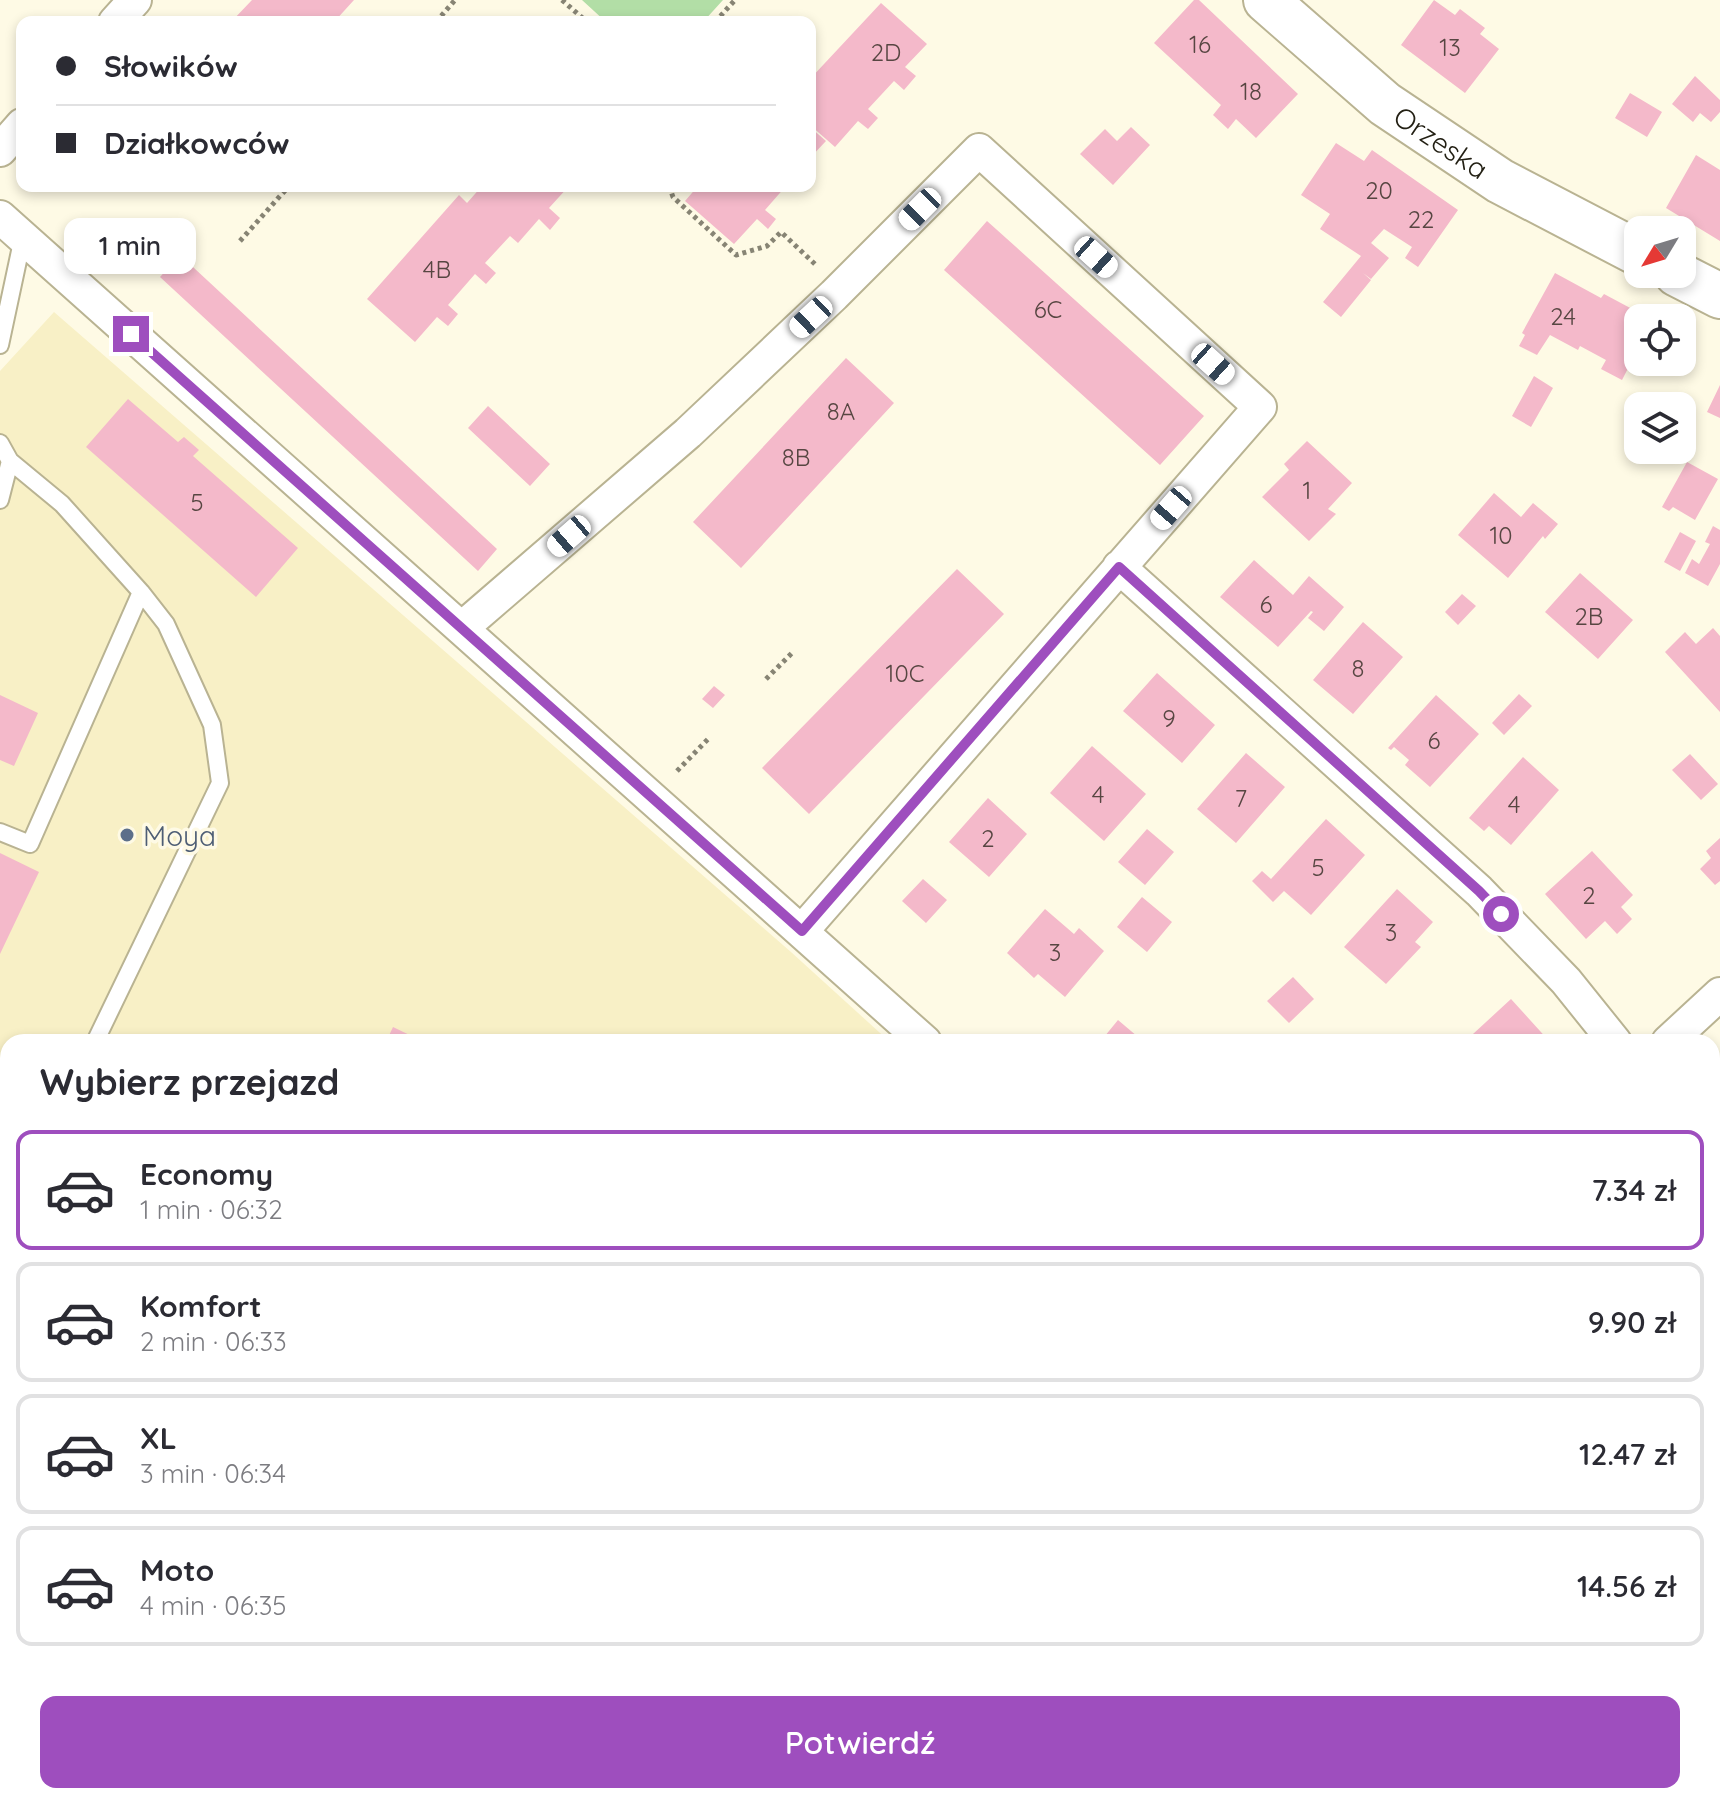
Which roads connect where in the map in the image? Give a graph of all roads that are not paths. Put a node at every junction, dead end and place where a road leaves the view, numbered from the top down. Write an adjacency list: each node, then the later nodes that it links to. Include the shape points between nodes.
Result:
1 (135, 0): 3 (street)
2 (1266, 0): 7 (street, Orzeska, via 1385,104 1500,181)
3 (120, 16)
4 (16, 132): 5 (street)
5 (0, 150)
6 (11, 227): 10 (lane); 16 (street)
7 (1624, 246)
8 (1696, 284): 9 (street)
9 (1720, 296)
10 (0, 345)
11 (0, 443): 12 (lane)
12 (10, 461): 13 (lane); 15 (lane, via 62,504)
13 (0, 500)
14 (1119, 567): 16 (street, via 1260,407 979,150 688,433); 18 (street); 22 (street, via 1479,891 1566,981)
15 (141, 592): 17 (lane, via 30,844); 20 (lane, via 166,624 212,725 220,783)
16 (462, 628): 18 (street)
17 (0, 832)
18 (802, 931): 21 (street)
19 (1720, 994): 23 (street)
20 (99, 1034)
21 (916, 1034)
22 (1609, 1034)
23 (1677, 1034)

